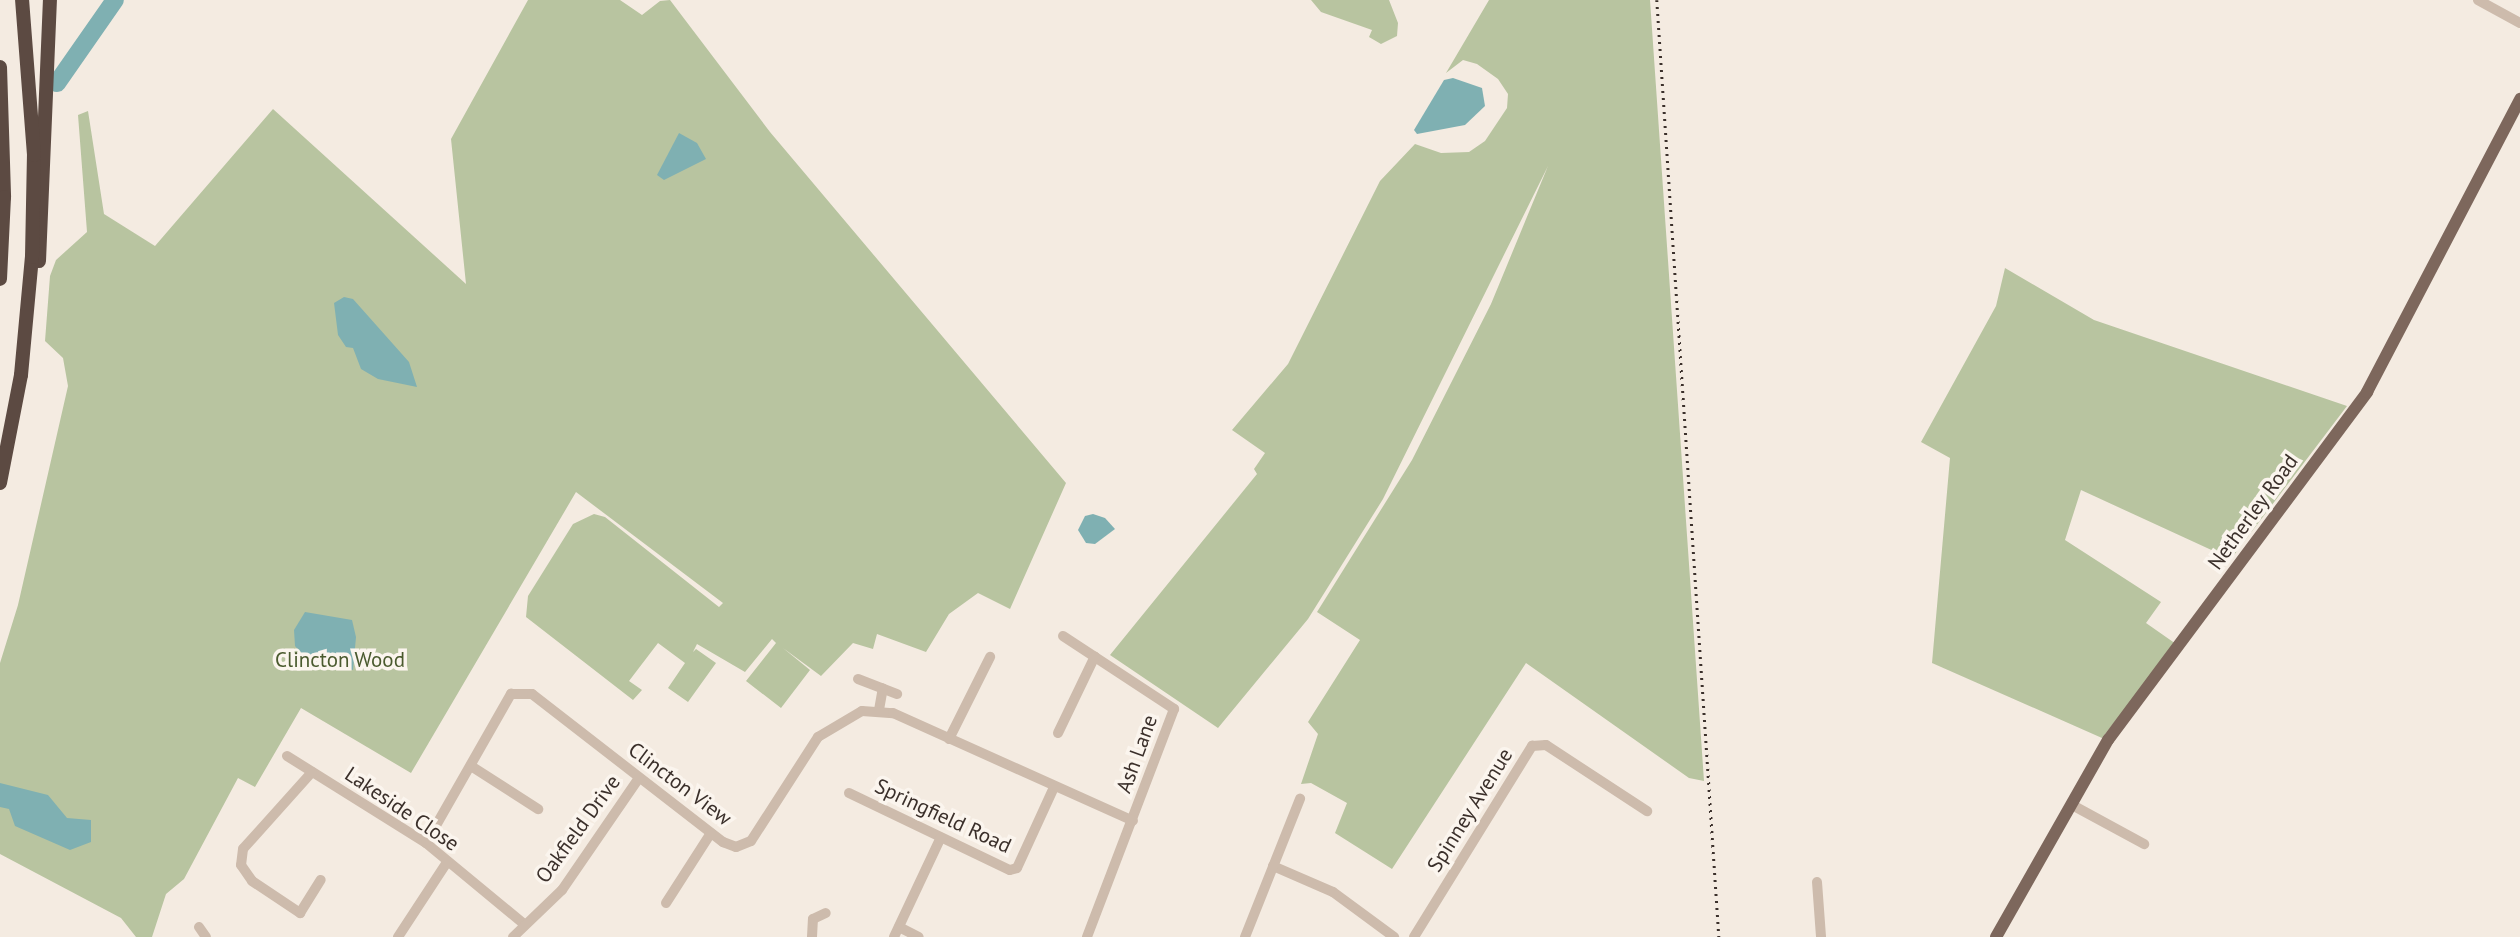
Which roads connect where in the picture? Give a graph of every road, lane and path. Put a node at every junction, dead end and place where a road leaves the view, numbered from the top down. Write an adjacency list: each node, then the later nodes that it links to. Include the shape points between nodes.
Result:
1 (23, 0): 8 (highway, via 34,155)
2 (50, 0): 8 (highway, via 43,242)
3 (2478, 0): 4 (street)
4 (2520, 23)
5 (0, 67): 7 (highway, via 4,197)
6 (2520, 99): 26 (main road, Netherley Road, via 2367,392 2108,740)
7 (0, 279)
8 (27, 328): 9 (highway)
9 (0, 483)
10 (1063, 636): 11 (street, Ash Lane)
11 (1095, 656): 17 (street); 29 (street, Ash Lane, via 1174,709)
12 (990, 657): 18 (street)
13 (858, 679): 14 (street)
14 (883, 688): 15 (street); 16 (street)
15 (897, 694)
16 (879, 710): 18 (street); 30 (street, Clincton View, via 862,711 818,737 751,841 736,847)
17 (1058, 733)
18 (949, 739): 23 (street)
19 (287, 755): 21 (street, Lakeside Close)
20 (471, 766): 22 (street, Clincton View, via 511,694 532,695); 27 (street); 32 (street, Clincton View)
21 (312, 772): 32 (street, Lakeside Close); 36 (street, via 243,849 241,865 252,881 300,913)
22 (639, 778): 30 (street, Clincton View); 40 (street, Oakfield Drive, via 562,890)
23 (1054, 787): 29 (street); 31 (street, Springfield Road, via 1017,868 1010,870)
24 (849, 793): 31 (street, Springfield Road)
25 (1300, 799): 35 (street)
26 (2074, 806): 33 (street); 50 (main road, Netherley Road)
27 (538, 808)
28 (1647, 811): 48 (street, Spinney Avenue, via 1546,745 1532,746)
29 (1133, 821): 45 (street, Ash Lane)
30 (711, 833): 38 (street)
31 (941, 837): 41 (street)
32 (426, 843): 34 (street, Lakeside Close)
33 (2144, 844)
34 (447, 862): 40 (street, Lakeside Close); 42 (street)
35 (1273, 866): 46 (street); 47 (street, via 1334,892)
36 (321, 880)
37 (1817, 882): 49 (street)
38 (666, 903)
39 (826, 914): 43 (street, via 813,919)
40 (520, 932)
41 (896, 932): 44 (street)
42 (398, 937)
43 (812, 937)
44 (919, 937)
45 (1087, 937)
46 (1245, 937)
47 (1394, 937)
48 (1414, 937)
49 (1821, 937)
50 (1996, 937)

